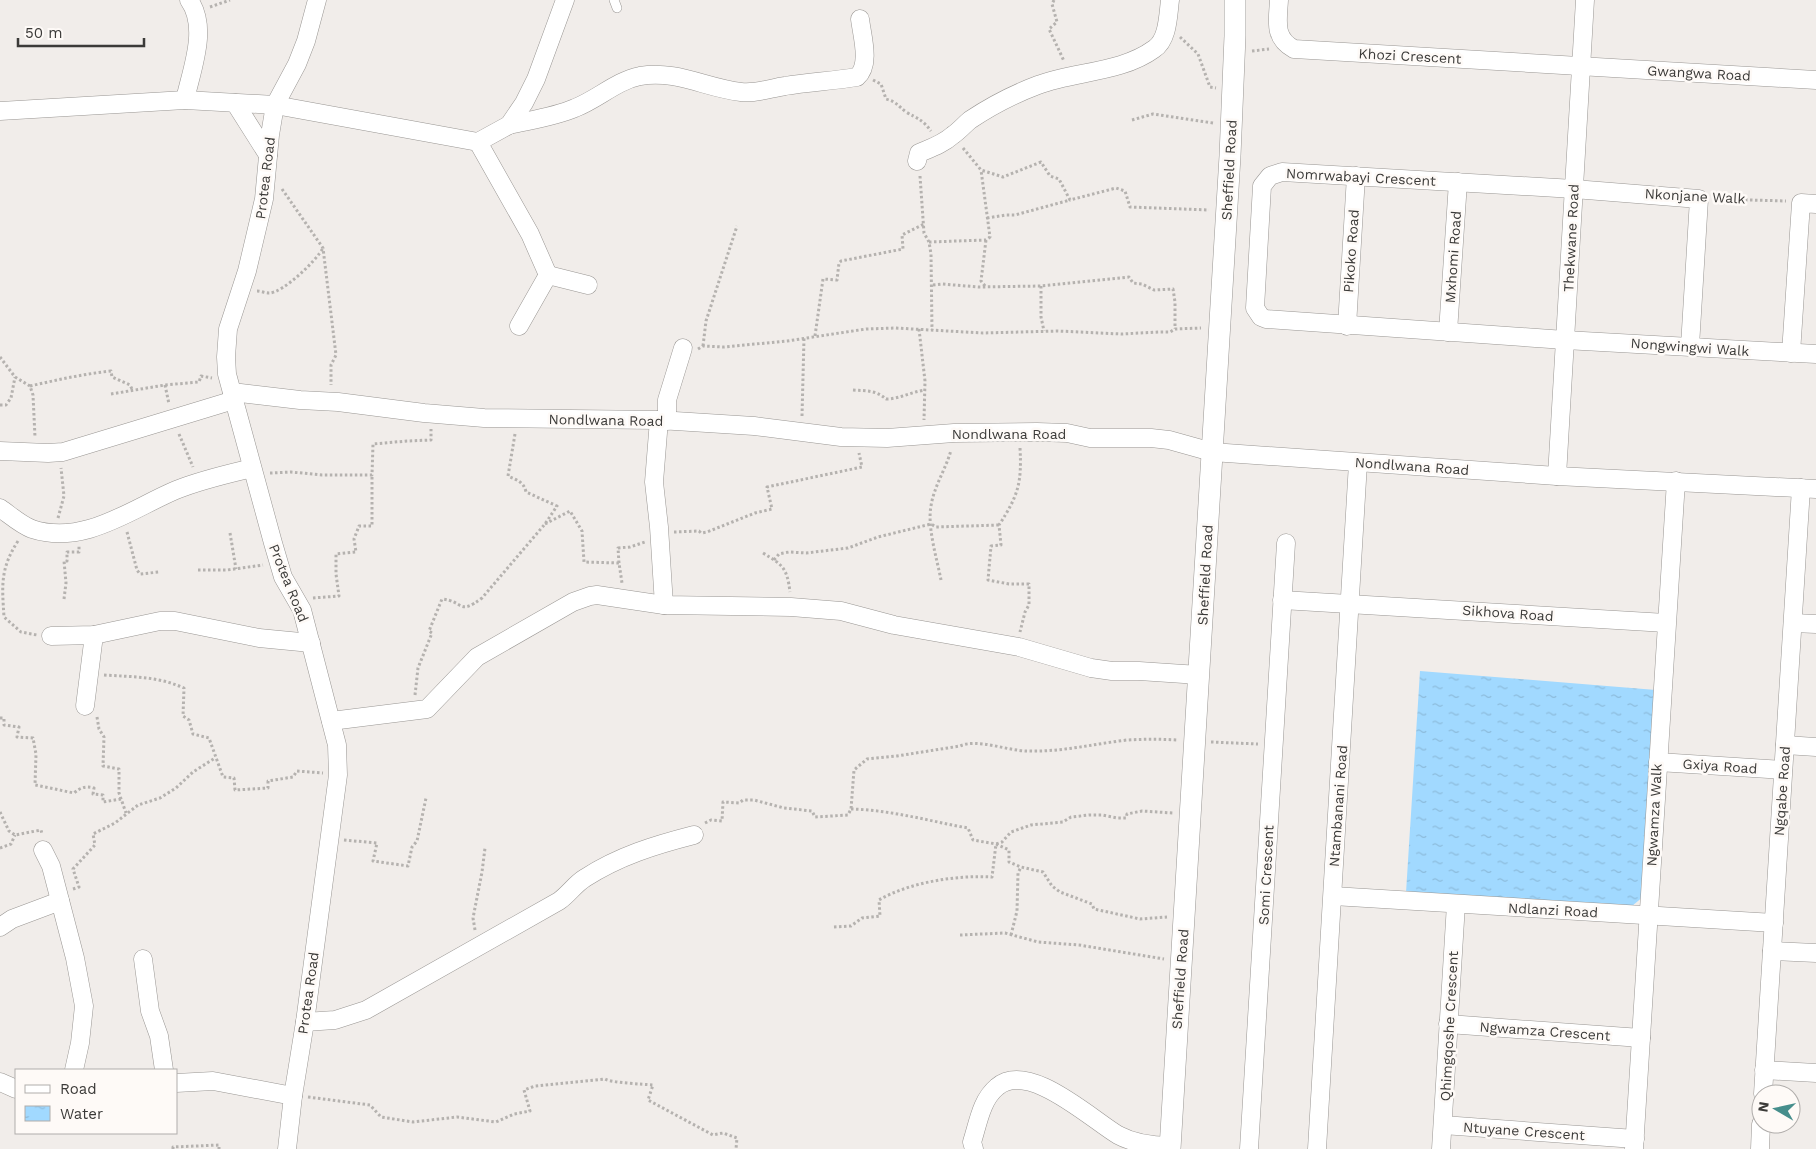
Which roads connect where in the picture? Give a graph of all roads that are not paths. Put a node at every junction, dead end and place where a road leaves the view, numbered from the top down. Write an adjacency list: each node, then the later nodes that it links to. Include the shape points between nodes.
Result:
1 (189, 0): 11 (street, via 198,30)
2 (317, 0): 13 (street, Protea Road, via 297,64)
3 (565, 0): 15 (street, via 536,79)
4 (1170, 0): 18 (street, via 1166,31 1155,49 1135,59 1072,74 1008,98 969,121 947,139 919,153)
5 (1235, 0): 36 (street, Sheffield Road, via 1233,107)
6 (1279, 0): 9 (street, Khozi Crescent, via 1281,40 1294,49)
7 (1585, 0): 9 (street, Thekwane Road)
8 (860, 19): 15 (street, via 864,58 861,74 857,77 748,93 681,76 639,76 575,108)
9 (1581, 66): 10 (street, Gwangwa Road); 21 (street, Thekwane Road)
10 (1816, 80)
11 (184, 100): 12 (street); 14 (street)
12 (235, 103): 13 (street); 17 (street)
13 (275, 105): 16 (street); 17 (street, Protea Road)
14 (0, 111)
15 (509, 125): 16 (street)
16 (478, 142): 23 (street, via 530,234)
17 (268, 154): 33 (street, Protea Road, via 258,229 228,329 226,357)
18 (917, 161)
19 (1356, 176): 20 (street, Nomrwabayi Crescent); 26 (street, Pikoko Road); 26 (street, Nomrwabayi Crescent, via 1282,172 1266,180 1262,186 1257,313 1266,319)
20 (1458, 182): 21 (street, Nomrwabayi Crescent); 27 (street, Mxhomi Road)
21 (1574, 189): 28 (street, Thekwane Road); 29 (street, Nkonjane Walk, via 1699,199)
22 (1809, 204): 31 (street)
23 (548, 275): 24 (street); 25 (street)
24 (588, 285)
25 (519, 326)
26 (1347, 326): 27 (street, Nomrwabayi Crescent)
27 (1448, 332): 28 (street, Nomrwabayi Crescent)
28 (1565, 340): 29 (street, Nongwingwi Walk); 39 (street, Thekwane Road)
29 (1690, 346): 31 (street, Nongwingwi Walk)
30 (683, 348): 34 (street)
31 (1791, 352): 32 (street, Nongwingwi Walk)
32 (1816, 354)
33 (232, 391): 34 (street, Nondlwana Road, via 514,419); 35 (street, via 199,410 99,442 58,452); 38 (street, Protea Road)
34 (663, 420): 36 (street, Nondlwana Road, via 754,426 853,438 1049,432 1111,439 1151,438); 46 (street, via 654,482)
35 (0, 451)
36 (1212, 452): 37 (street, Nondlwana Road); 53 (street, Sheffield Road)
37 (1358, 463): 39 (street, Nondlwana Road); 45 (street, Ntambanani Road)
38 (253, 472): 42 (street, via 193,483 91,529 55,532 31,528); 52 (street, Protea Road, via 283,577 302,610)
39 (1557, 476): 40 (street, Nondlwana Road)
40 (1676, 481): 41 (street, Nondlwana Road); 47 (street, Ngwamza Walk)
41 (1808, 489): 48 (street, Ngqabe Road)
42 (0, 508)
43 (1286, 543): 44 (street, Somi Crescent)
44 (1282, 600): 45 (street); 89 (street, Somi Crescent)
45 (1350, 603): 47 (street, Sikhova Road); 62 (street, Ntambanani Road)
46 (664, 605): 53 (street, via 841,611 894,625 1019,647 1091,668); 55 (street, via 590,596 573,602 477,658 427,709)
47 (1666, 623): 58 (street, Ngwamza Walk)
48 (1793, 623): 49 (street); 56 (street, Ngqabe Road)
49 (1816, 624)
50 (94, 635): 51 (street); 52 (street, via 160,620 259,638); 54 (street)
51 (51, 636)
52 (311, 643): 55 (street, Protea Road)
53 (1199, 675): 86 (street, Sheffield Road, via 1203,741 1182,962)
54 (85, 706)
55 (331, 720): 71 (street, Protea Road, via 337,745 338,775)
56 (1785, 745): 57 (street); 59 (street, Ngqabe Road)
57 (1816, 747)
58 (1658, 762): 59 (street, Gxiya Road); 65 (street, Ngwamza Walk)
59 (1783, 770): 66 (street, Ngqabe Road)
60 (694, 834): 71 (street, via 635,852 609,864 585,878 559,901 366,1010 335,1020)
61 (43, 850): 63 (street)
62 (1333, 896): 64 (street, Ndlanzi Road); 90 (street, Ntambanani Road)
63 (59, 897): 67 (street); 74 (street, via 84,1006)
64 (1456, 904): 65 (street, Ndlanzi Road); 72 (street, Qhimgqoshe Crescent)
65 (1648, 915): 66 (street, Ndlanzi Road); 73 (street, Ngwamza Walk)
66 (1774, 923): 68 (street, Ngqabe Road)
67 (0, 928)
68 (1772, 951): 69 (street); 76 (street, Ngqabe Road)
69 (1816, 953)
70 (144, 959): 75 (street, via 150,1011 159,1036)
71 (305, 1022): 82 (street, Protea Road)
72 (1448, 1024): 73 (street, Ngwamza Crescent); 83 (street, Qhimgqoshe Crescent)
73 (1641, 1038): 85 (street, Ngwamza Walk)
74 (74, 1069)
75 (164, 1069)
76 (1764, 1070): 77 (street); 80 (street, Ngqabe Road)
77 (1816, 1073)
78 (0, 1082): 81 (street)
79 (178, 1083): 82 (street, via 213,1081)
80 (1763, 1084)
81 (15, 1089)
82 (293, 1096): 87 (street, Protea Road)
83 (1443, 1125): 85 (street, Ntuyane Crescent); 91 (street, Qhimgqoshe Crescent)
84 (1761, 1134): 92 (street)
85 (1634, 1144)
86 (1170, 1147): 88 (street, via 1120,1136 1039,1084 1015,1079 997,1086 986,1100 972,1142)
87 (287, 1149)
88 (974, 1149)
89 (1249, 1149)
90 (1317, 1149)
91 (1442, 1149)
92 (1760, 1149)

